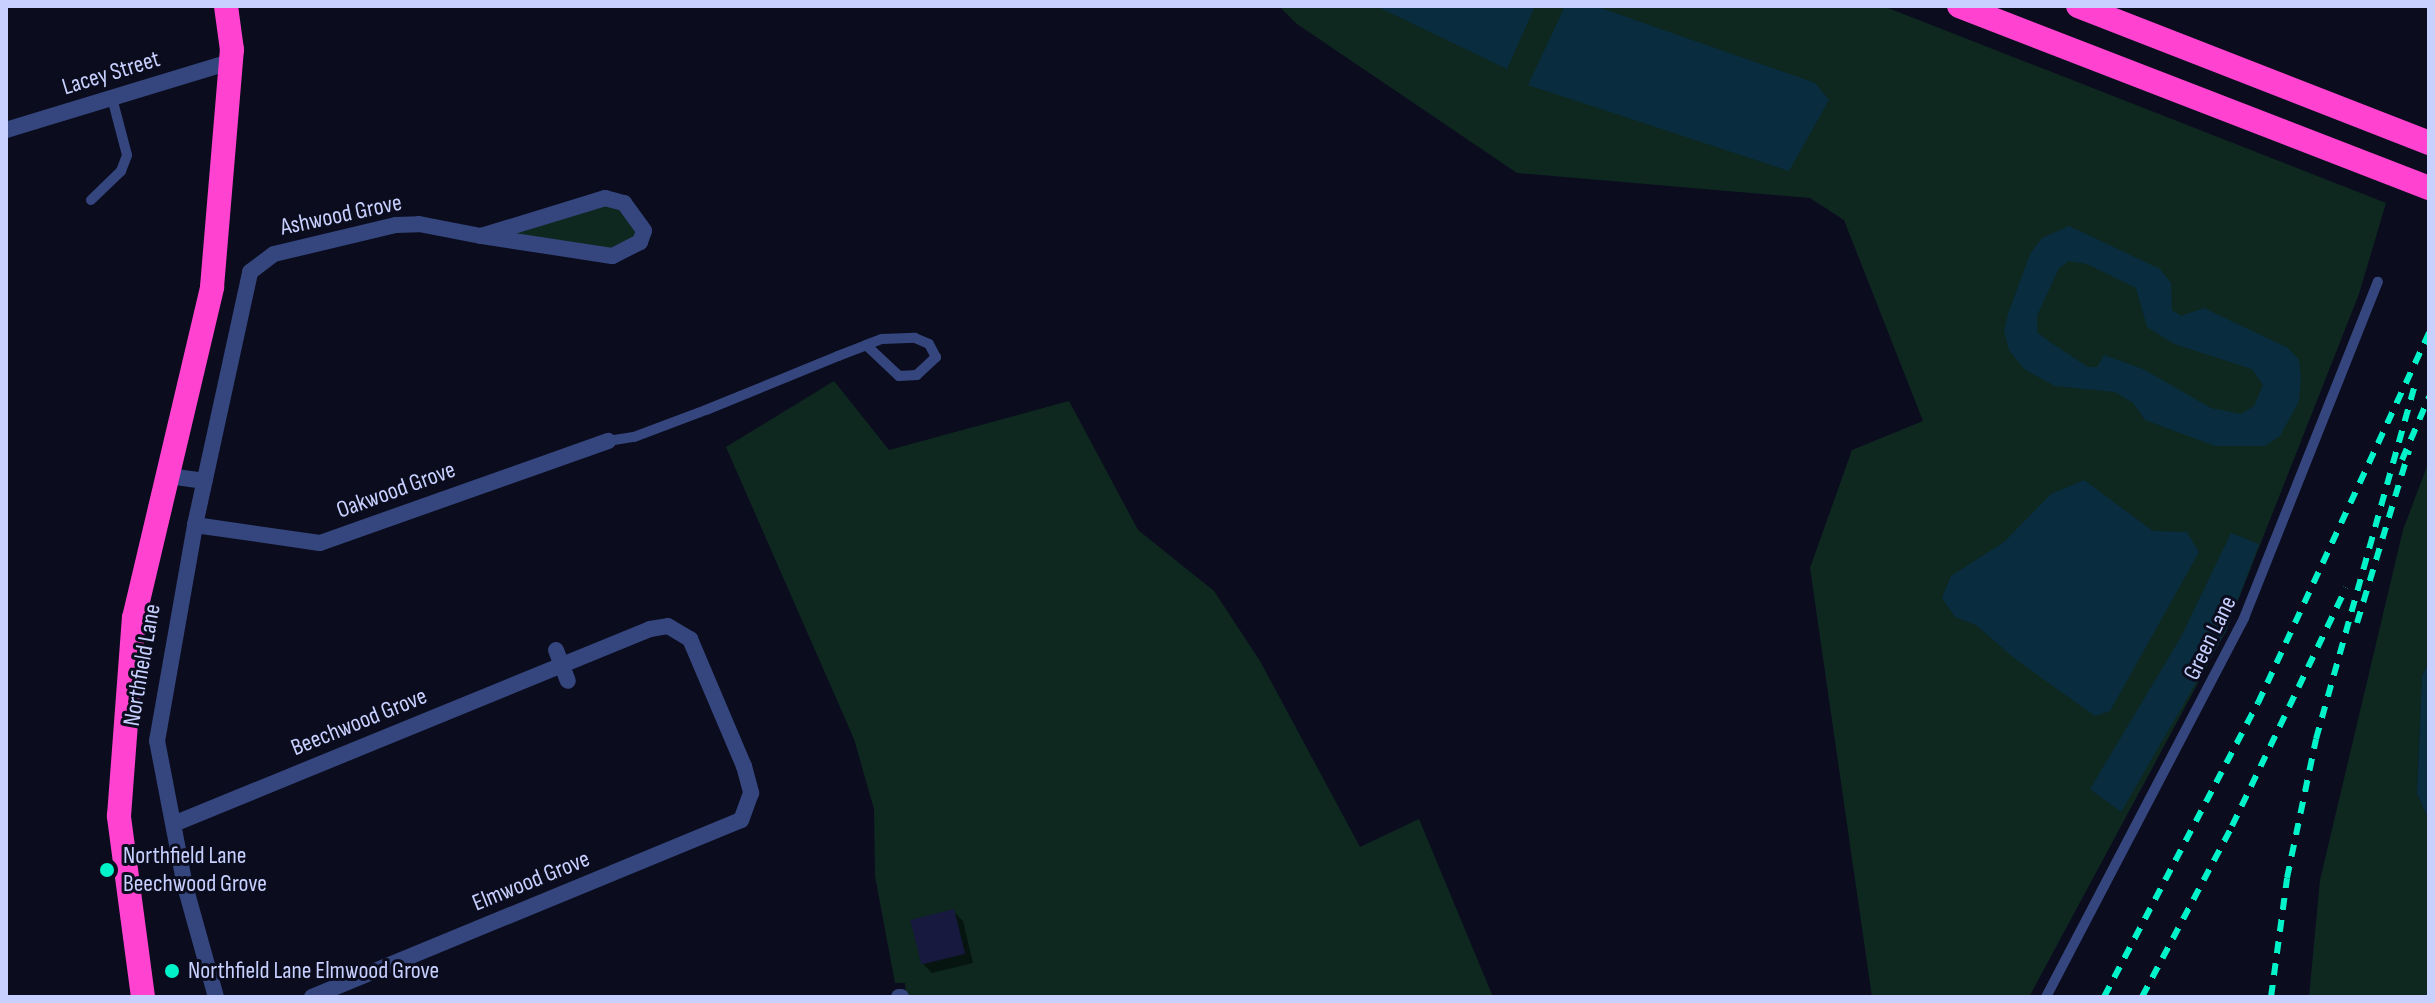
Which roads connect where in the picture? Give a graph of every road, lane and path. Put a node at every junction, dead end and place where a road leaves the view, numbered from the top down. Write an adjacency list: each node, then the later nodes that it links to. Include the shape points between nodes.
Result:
1 (226, 6): 4 (highway, Northfield Lane)
2 (1959, 6): 8 (highway)
3 (2078, 6): 7 (highway)
4 (230, 62): 5 (street, Lacey Street); 15 (highway, Northfield Lane, via 212,287)
5 (112, 98): 6 (street, Lacey Street); 9 (lane, via 127,155 121,171)
6 (6, 130)
7 (2429, 143)
8 (2428, 188)
9 (91, 200)
10 (481, 236): 10 (street, Ashwood Grove, via 605,198 624,203 644,231 640,242 612,256); 11 (street, Ashwood Grove, via 396,225)
11 (260, 260): 16 (street, Northfield Lane, via 245,290)
12 (2378, 282): 23 (lane, Green Lane, via 2244,618)
13 (866, 345): 13 (lane, via 915,338 929,344 936,357 917,375 899,376); 14 (lane, via 634,437)
14 (608, 441): 17 (street, Oakwood Grove, via 320,543)
15 (169, 476): 16 (street); 20 (highway, Northfield Lane, via 134,618 119,816)
16 (205, 481): 17 (street, Northfield Lane)
17 (195, 525): 19 (street, Northfield Lane, via 157,741)
18 (751, 793): 19 (street, Beechwood Grove, via 690,639 668,626); 22 (street, Elmwood Grove, via 741,820)
19 (176, 823): 21 (street, Northfield Lane, via 185,886)
20 (143, 997)
21 (216, 997)
22 (312, 997)
23 (2046, 997)

